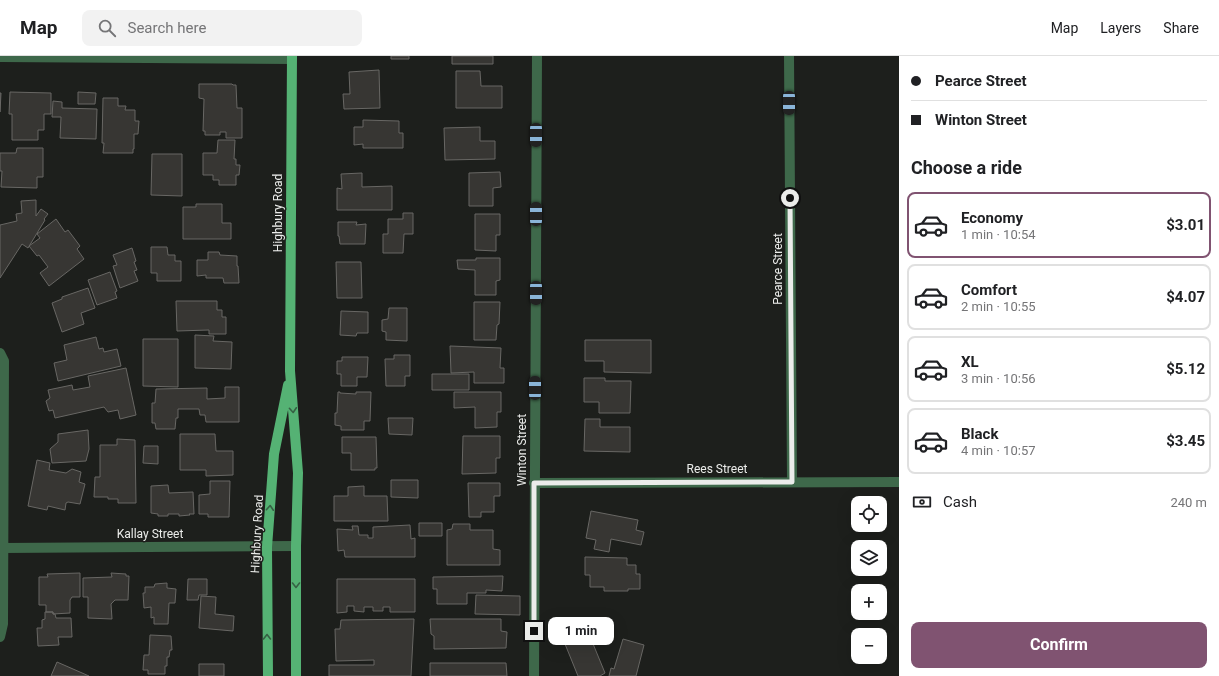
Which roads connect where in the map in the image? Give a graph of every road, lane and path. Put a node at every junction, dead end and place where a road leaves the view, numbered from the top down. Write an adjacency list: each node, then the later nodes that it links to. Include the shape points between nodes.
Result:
1 (537, 56): 9 (street, Winton Street)
2 (789, 56): 7 (street, Pearce Street)
3 (4, 57): 4 (street)
4 (292, 57): 6 (main road, Highbury Road)
5 (0, 353): 12 (street, via 4,361)
6 (290, 371): 10 (main road, Highbury Road, one-way to 10, via 298,473); 11 (main road, Highbury Road, one-way to 6, via 274,454)
7 (792, 482): 8 (street, Rees Street); 9 (street, Rees Street)
8 (899, 482)
9 (534, 483): 16 (street, Winton Street)
10 (296, 546): 11 (street, Kallay Street); 15 (main road, Highbury Road, one-way to 15)
11 (267, 547): 12 (street, Kallay Street); 14 (main road, Highbury Road, one-way to 11)
12 (3, 548): 13 (street, via 3,624)
13 (0, 637)
14 (268, 676)
15 (296, 676)
16 (534, 676)

